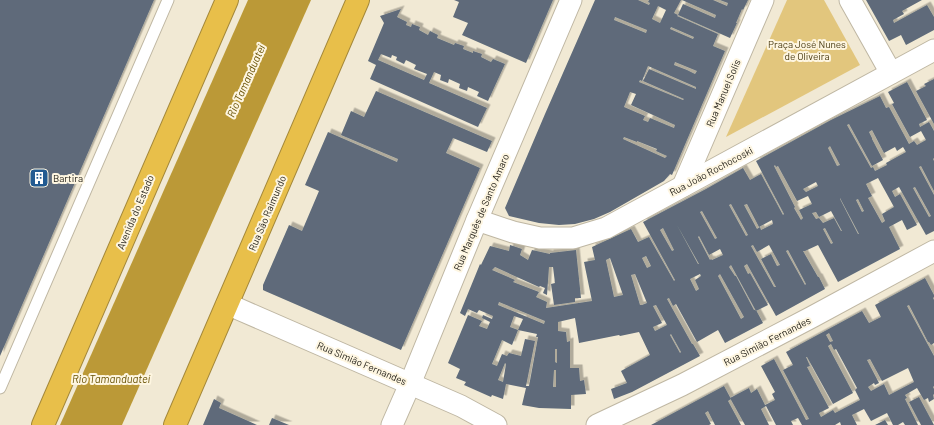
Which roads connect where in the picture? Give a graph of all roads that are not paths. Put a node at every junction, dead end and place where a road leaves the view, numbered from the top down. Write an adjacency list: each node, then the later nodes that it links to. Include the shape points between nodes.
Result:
1 (168, 0): 14 (lane)
2 (227, 0): 15 (highway, Avenida do Estado)
3 (358, 0): 12 (highway, Rua São Raimundo)
4 (571, 0): 10 (street, Rua Marquês de Santo Amaro)
5 (763, 0): 9 (street, Rua Manuel Solis)
6 (850, 0): 8 (street)
7 (934, 50): 8 (street, Rua João Rochocoski)
8 (891, 74): 9 (street, Rua João Rochocoski)
9 (683, 186): 10 (street, Rua João Rochocoski, via 606,228 574,238 540,238)
10 (477, 220): 13 (street, Rua Marquês de Santo Amaro)
11 (934, 251): 19 (street, Rua Simião Fernandes, via 682,385)
12 (227, 304): 13 (street, Rua Simião Fernandes); 16 (highway, Rua São Raimundo)
13 (410, 384): 17 (street, Rua Marquês de Santo Amaro); 18 (street, Rua Simião Fernandes, via 461,406)
14 (0, 388)
15 (43, 425)
16 (175, 425)
17 (392, 425)
18 (496, 425)
19 (597, 425)

